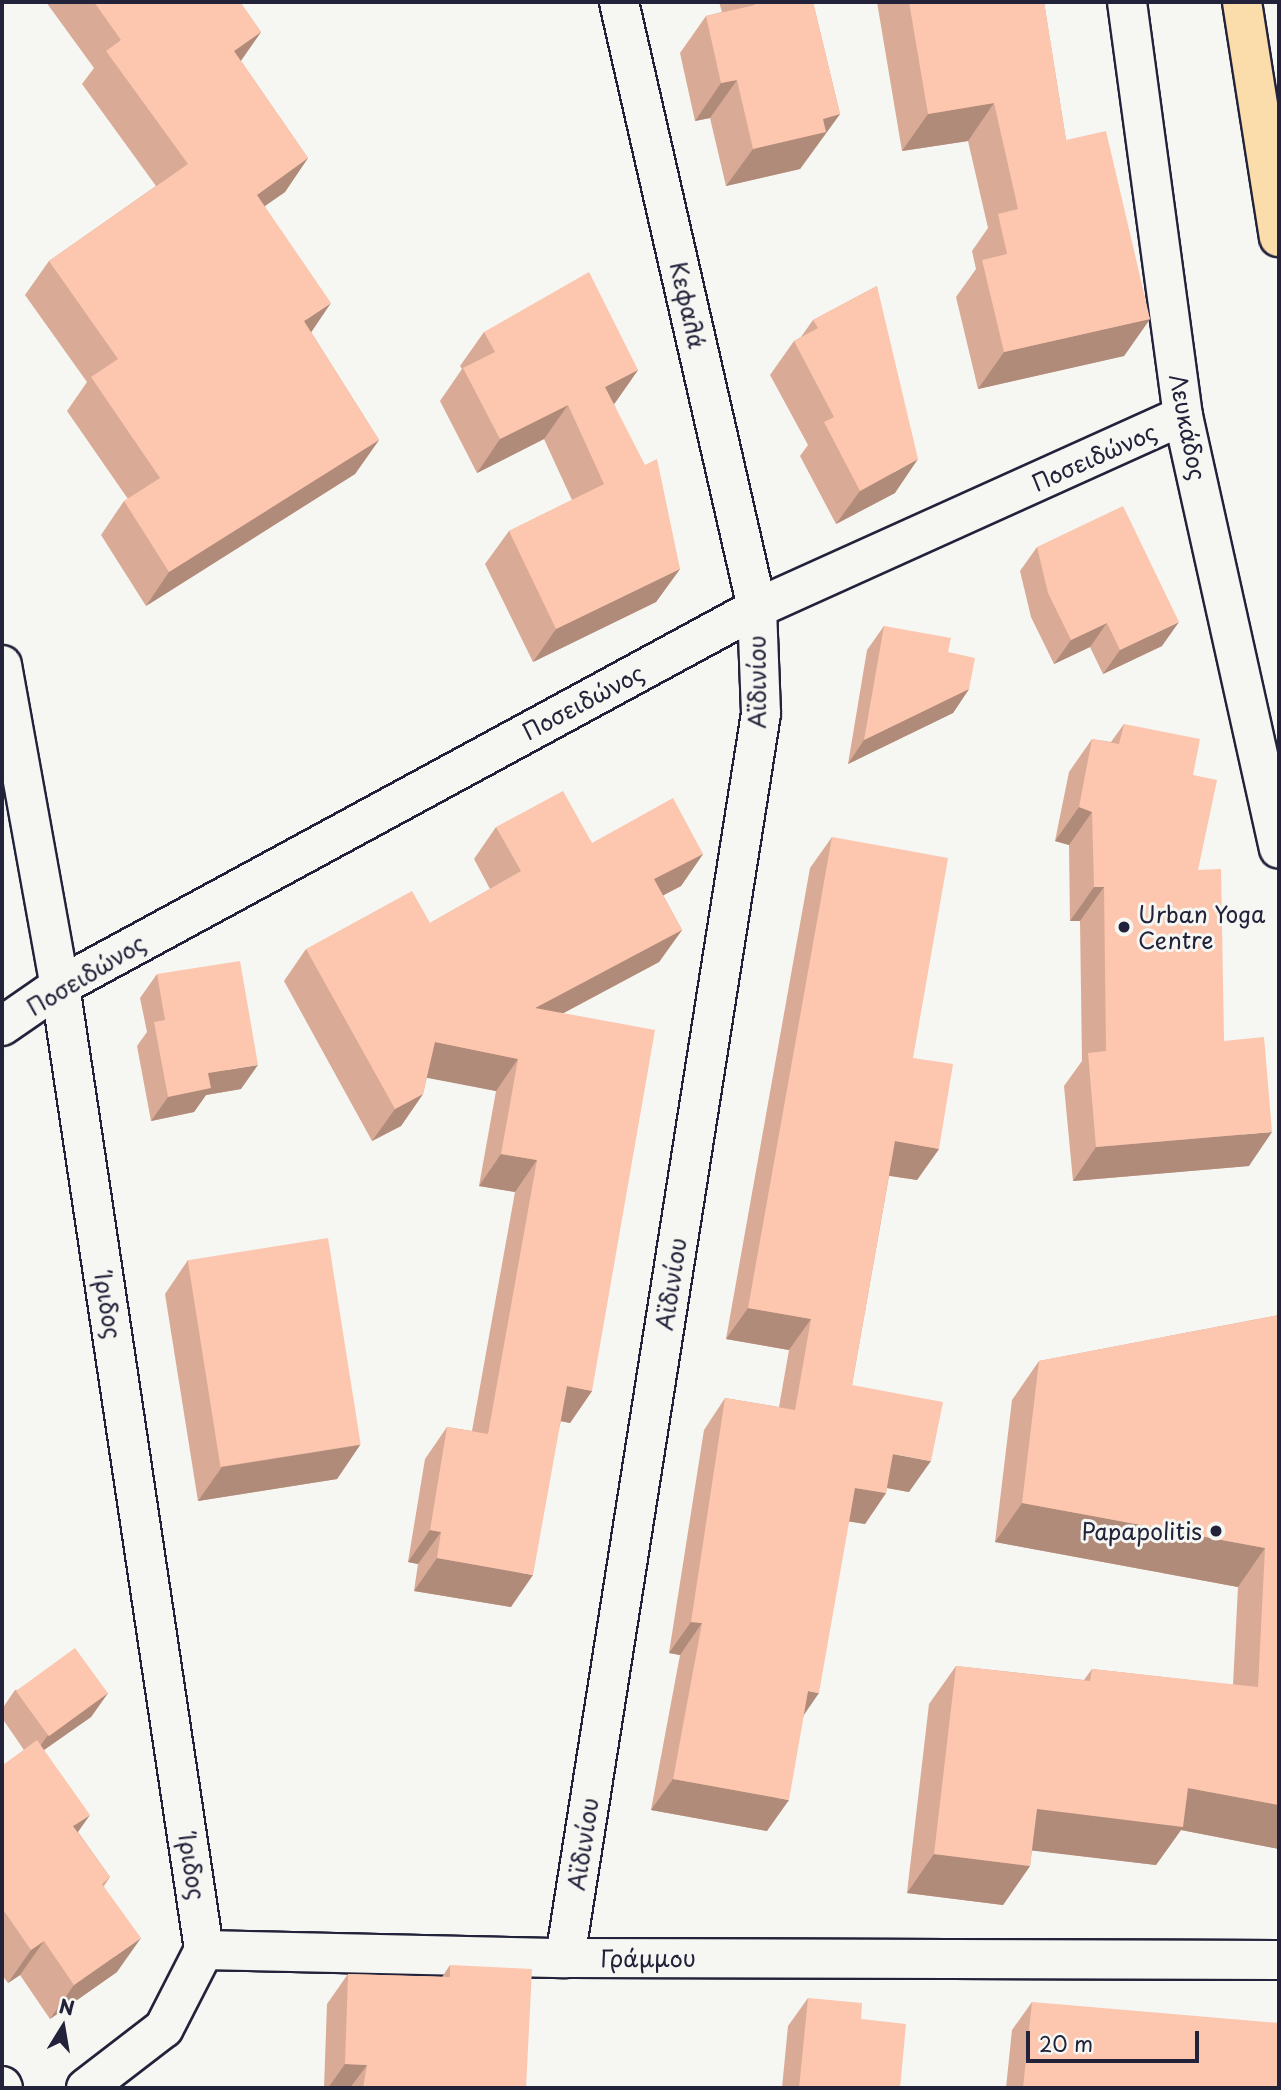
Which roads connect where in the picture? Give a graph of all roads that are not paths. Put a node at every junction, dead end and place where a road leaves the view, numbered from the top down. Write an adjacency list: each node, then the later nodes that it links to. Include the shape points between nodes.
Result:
1 (619, 2): 6 (street, Κεφαλά)
2 (1126, 2): 5 (street, Λευκάδος)
3 (1242, 2): 4 (main road)
4 (1279, 237)
5 (1184, 416): 6 (street, Ποσειδώνος); 8 (street, Λευκάδος)
6 (757, 608): 9 (street, Ποσειδώνος); 12 (street, Αϊδινίου, via 761,713)
7 (2, 665): 9 (street, Ίριδος)
8 (1278, 831)
9 (60, 986): 10 (street, Ποσειδώνος); 11 (street, Ίριδος)
10 (2, 1026)
11 (204, 1950): 12 (street, Γράμμου); 14 (street, via 164,2028)
12 (565, 1958): 13 (street, Γράμμου)
13 (1279, 1960)
14 (86, 2088)

